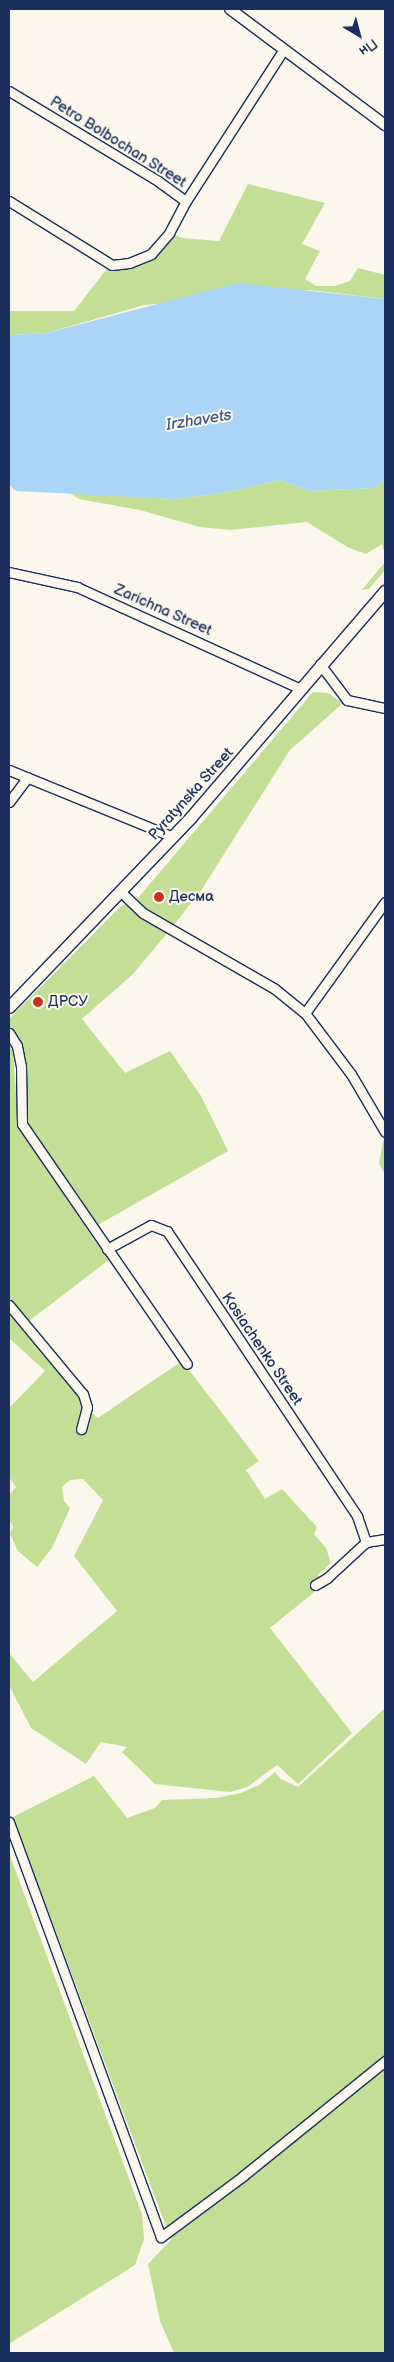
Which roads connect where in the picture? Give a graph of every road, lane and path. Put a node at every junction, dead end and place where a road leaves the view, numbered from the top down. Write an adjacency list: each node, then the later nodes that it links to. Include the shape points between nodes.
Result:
1 (230, 9): 2 (street)
2 (284, 49): 4 (street); 6 (street, Petro Bolbochan Street)
3 (9, 91): 6 (street, Petro Bolbochan Street)
4 (385, 125)
5 (9, 201): 6 (street, via 112,265 129,264 151,254 169,233)
6 (186, 201)
7 (9, 572): 10 (street, Zarichna Street, via 77,587)
8 (385, 591): 9 (main road, Pyratynska Street)
9 (320, 664): 10 (main road, Pyratynska Street); 11 (street, via 347,700)
10 (301, 689): 15 (main road, Pyratynska Street)
11 (385, 708)
12 (9, 770): 13 (street)
13 (28, 777): 14 (street); 15 (street)
14 (9, 802)
15 (173, 837): 16 (main road, Pyratynska Street)
16 (121, 892): 18 (main road, Pyratynska Street); 19 (street, via 143,913 275,989)
17 (385, 902): 19 (street)
18 (9, 1007)
19 (305, 1013): 21 (street, via 351,1074)
20 (9, 1033): 22 (street, via 18,1046 21,1066 22,1124)
21 (385, 1132)
22 (108, 1249): 24 (street); 27 (street, Kosiachenko Street, via 151,1226 168,1231 357,1516)
23 (9, 1305): 25 (street, via 83,1394 87,1407)
24 (187, 1364)
25 (81, 1428)
26 (385, 1539): 27 (street)
27 (366, 1542): 28 (street)
28 (316, 1585)
29 (9, 1822): 30 (street, via 161,2237 243,2176)
30 (385, 2060)

